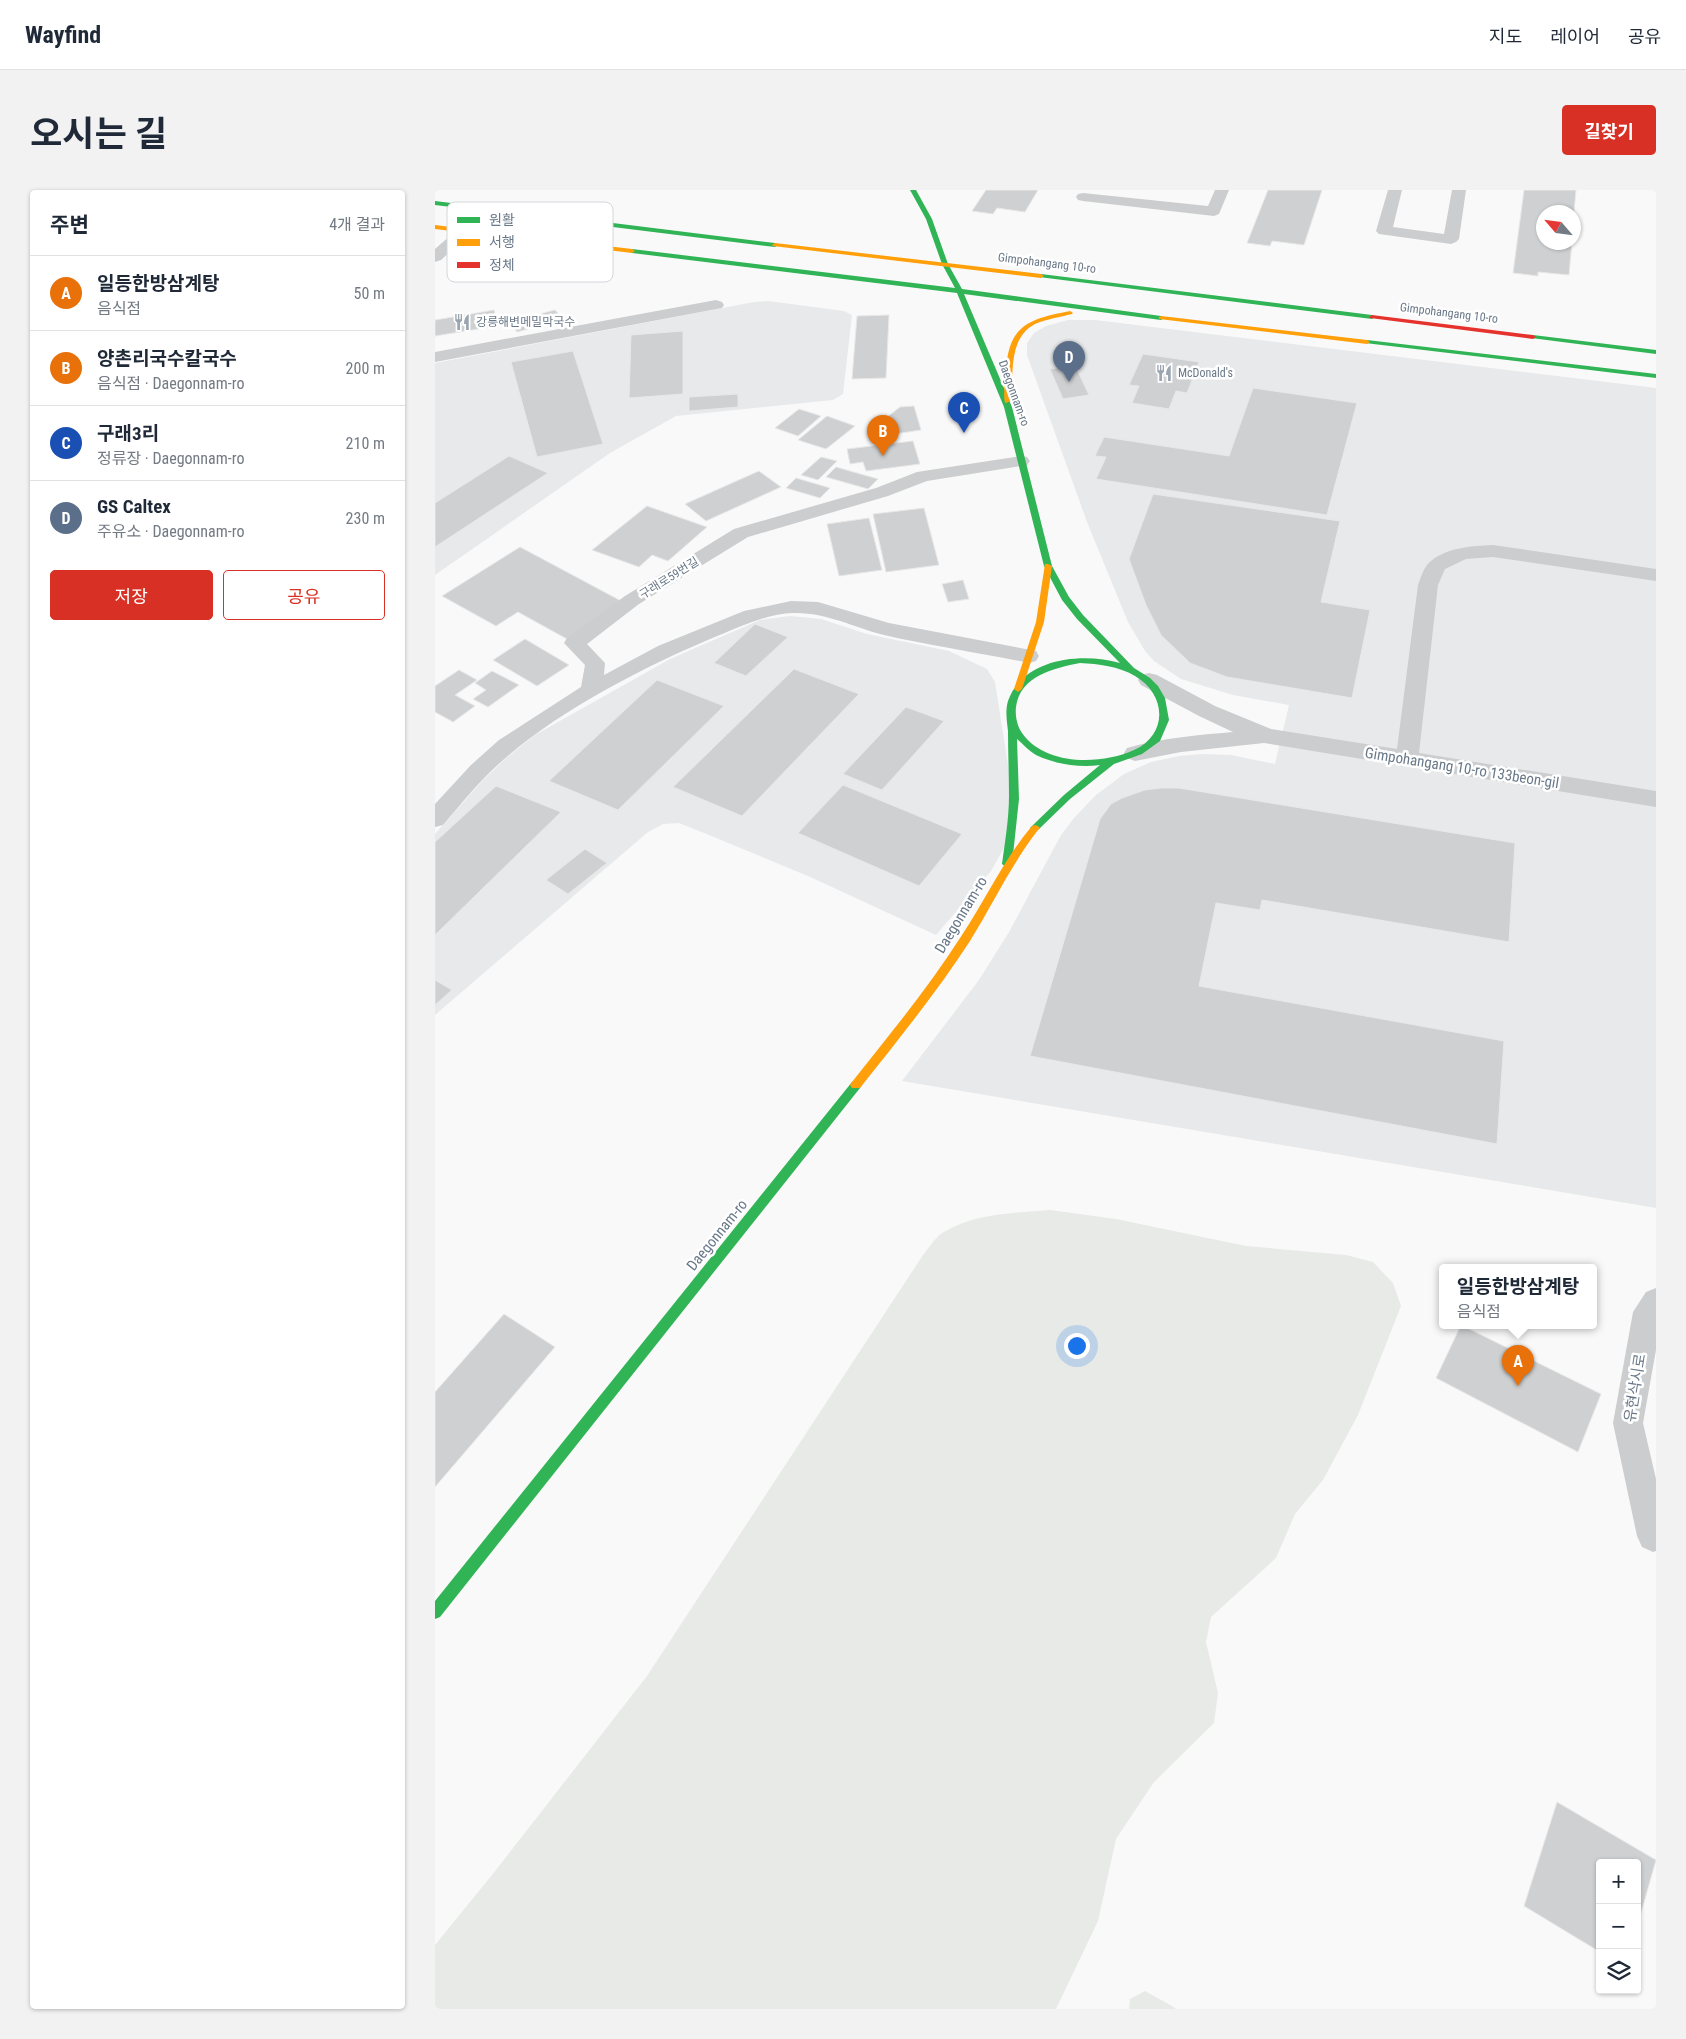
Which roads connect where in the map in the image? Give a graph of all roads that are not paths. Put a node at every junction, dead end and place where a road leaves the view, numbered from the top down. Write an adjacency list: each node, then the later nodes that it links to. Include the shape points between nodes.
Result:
1 (913, 190): 11 (street, Daegonnam-ro, via 929,219)
2 (1222, 190): 6 (street, via 1214,211)
3 (1395, 190): 4 (street, via 1384,231 1451,239)
4 (1459, 190)
5 (1083, 197): 6 (street)
6 (1151, 197)
7 (613, 225): 11 (street, Gimpohangang 10-ro)
8 (447, 246): 10 (street)
9 (613, 249): 12 (street)
10 (435, 257)
11 (945, 264): 12 (street, Daegonnam-ro); 15 (street, Gimpohangang 10-ro)
12 (960, 291): 14 (street); 18 (street, Daegonnam-ro)
13 (716, 305): 16 (street)
14 (1093, 310): 17 (street); 18 (street, via 1033,320 1019,333 1011,346)
15 (1656, 352)
16 (435, 357)
17 (1656, 376)
18 (1008, 407): 19 (street, Daegonnam-ro)
19 (1021, 461): 20 (street, Daegonnam-ro); 26 (lane, 구래로59번길, via 923,476 882,492 741,533 632,600 574,643 595,663)
20 (1048, 566): 22 (street, via 1044,605); 23 (street, via 1065,598 1080,617)
21 (1656, 575): 30 (street, via 1493,551 1461,554 1438,565 1429,585)
22 (1029, 656): 25 (street); 26 (lane, via 886,629 818,608 791,607 751,615 665,651)
23 (1130, 668): 24 (street); 25 (street, via 1105,661 1079,660 1054,664 1033,674)
24 (1149, 680): 28 (street, via 1210,714); 29 (street, via 1162,696 1166,714 1161,732 1147,747)
25 (1018, 689): 27 (street, via 1010,706)
26 (591, 690): 33 (lane, via 523,733 497,754 474,774)
27 (1011, 722): 31 (street, via 1019,737 1034,750 1054,759 1077,764); 34 (street, via 1014,799)
28 (1268, 736): 29 (street, via 1181,744); 30 (street, Gimpohangang 10-ro 133beon-gil)
29 (1135, 753): 31 (street)
30 (1407, 760): 32 (street, Gimpohangang 10-ro 133beon-gil)
31 (1110, 762): 34 (street, via 1057,806)
32 (1656, 798)
33 (435, 819)
34 (1007, 865): 37 (street, Daegonnam-ro, via 984,911 952,961)
35 (1656, 1302): 36 (lane, 유현삭시로, via 1648,1312 1628,1423)
36 (1653, 1536)
37 (435, 1612)

